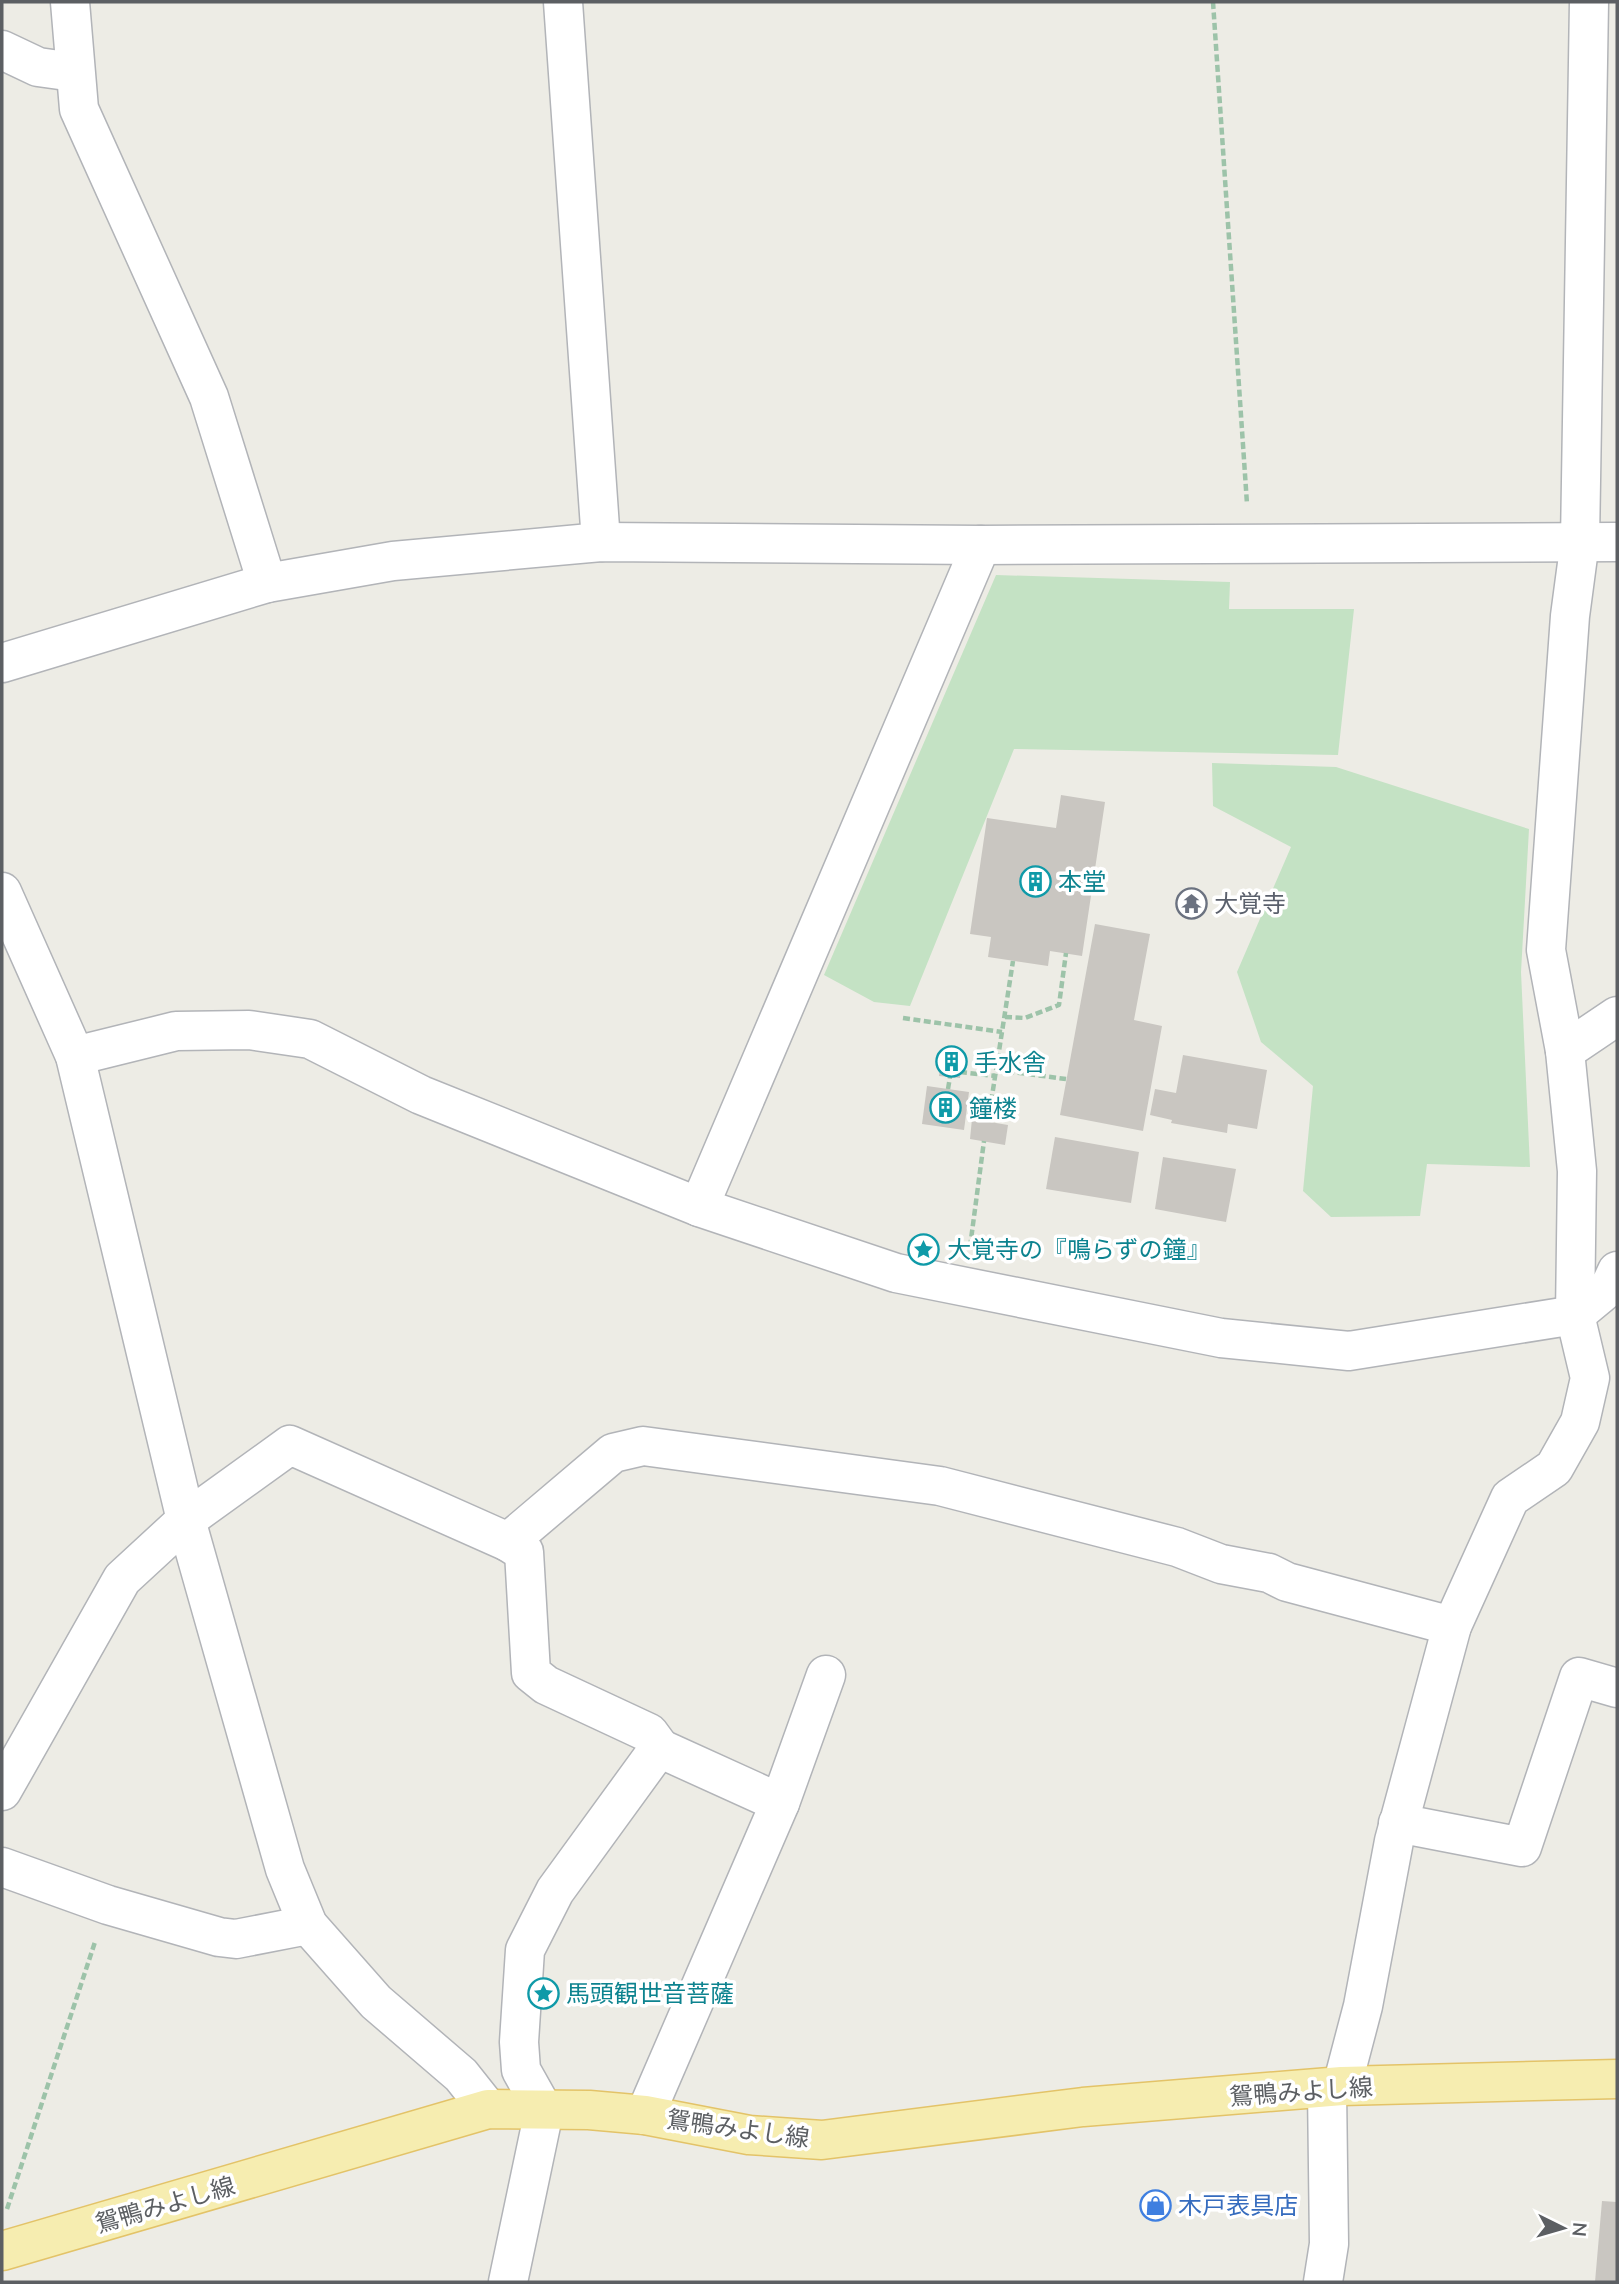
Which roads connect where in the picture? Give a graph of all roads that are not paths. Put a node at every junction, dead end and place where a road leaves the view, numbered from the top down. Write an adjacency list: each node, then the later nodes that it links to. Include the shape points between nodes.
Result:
1 (70, 2): 5 (street)
2 (563, 2): 6 (street)
3 (1589, 2): 7 (street)
4 (2, 50): 5 (street, via 38,68)
5 (74, 72): 9 (street, via 79,109 209,397)
6 (601, 542): 8 (street); 9 (street, via 393,561)
7 (1599, 542): 8 (street); 13 (street, via 1570,616 1546,950)
8 (981, 545): 15 (street)
9 (267, 583): 10 (street)
10 (2, 663)
11 (2, 892): 14 (street)
12 (1617, 1016): 13 (street)
13 (1566, 1051): 17 (street, via 1577,1171)
14 (75, 1056): 15 (street, via 176,1031 249,1030 310,1040 421,1095); 18 (street)
15 (699, 1207): 17 (street, via 896,1273 1221,1338 1349,1351)
16 (1617, 1271): 17 (street, via 1610,1286)
17 (1575, 1315): 20 (street, via 1590,1378 1580,1422 1554,1468 1510,1499)
18 (186, 1520): 19 (street, via 290,1445); 24 (street, via 122,1579); 28 (street, via 269,1821)
19 (508, 1542): 20 (street, via 613,1453 643,1446 940,1486 1177,1547 1221,1564 1269,1573 1287,1582); 23 (street, via 524,1552 531,1673 546,1685 649,1733)
20 (1452, 1626): 26 (street)
21 (826, 1675): 25 (street)
22 (1617, 1688): 26 (street, via 1579,1677 1522,1847)
23 (660, 1748): 25 (street); 32 (street, via 555,1891 525,1950 521,2070)
24 (2, 1791)
25 (780, 1803): 33 (street)
26 (1398, 1823): 30 (street, via 1363,2007)
27 (2, 1867): 28 (street, via 108,1905 219,1937 236,1939)
28 (308, 1924): 31 (street, via 376,2002 461,2075)
29 (1617, 2079): 30 (main road, 鴛鴨みよし線)
30 (1335, 2088): 33 (main road, 鴛鴨みよし線, via 1083,2107 822,2140 749,2135); 36 (street)
31 (488, 2109): 32 (main road, 鴛鴨みよし線); 34 (main road, 鴛鴨みよし線)
32 (544, 2111): 33 (main road, 鴛鴨みよし線); 35 (street)
33 (645, 2115)
34 (10, 2249)
35 (508, 2282)
36 (1323, 2282)

